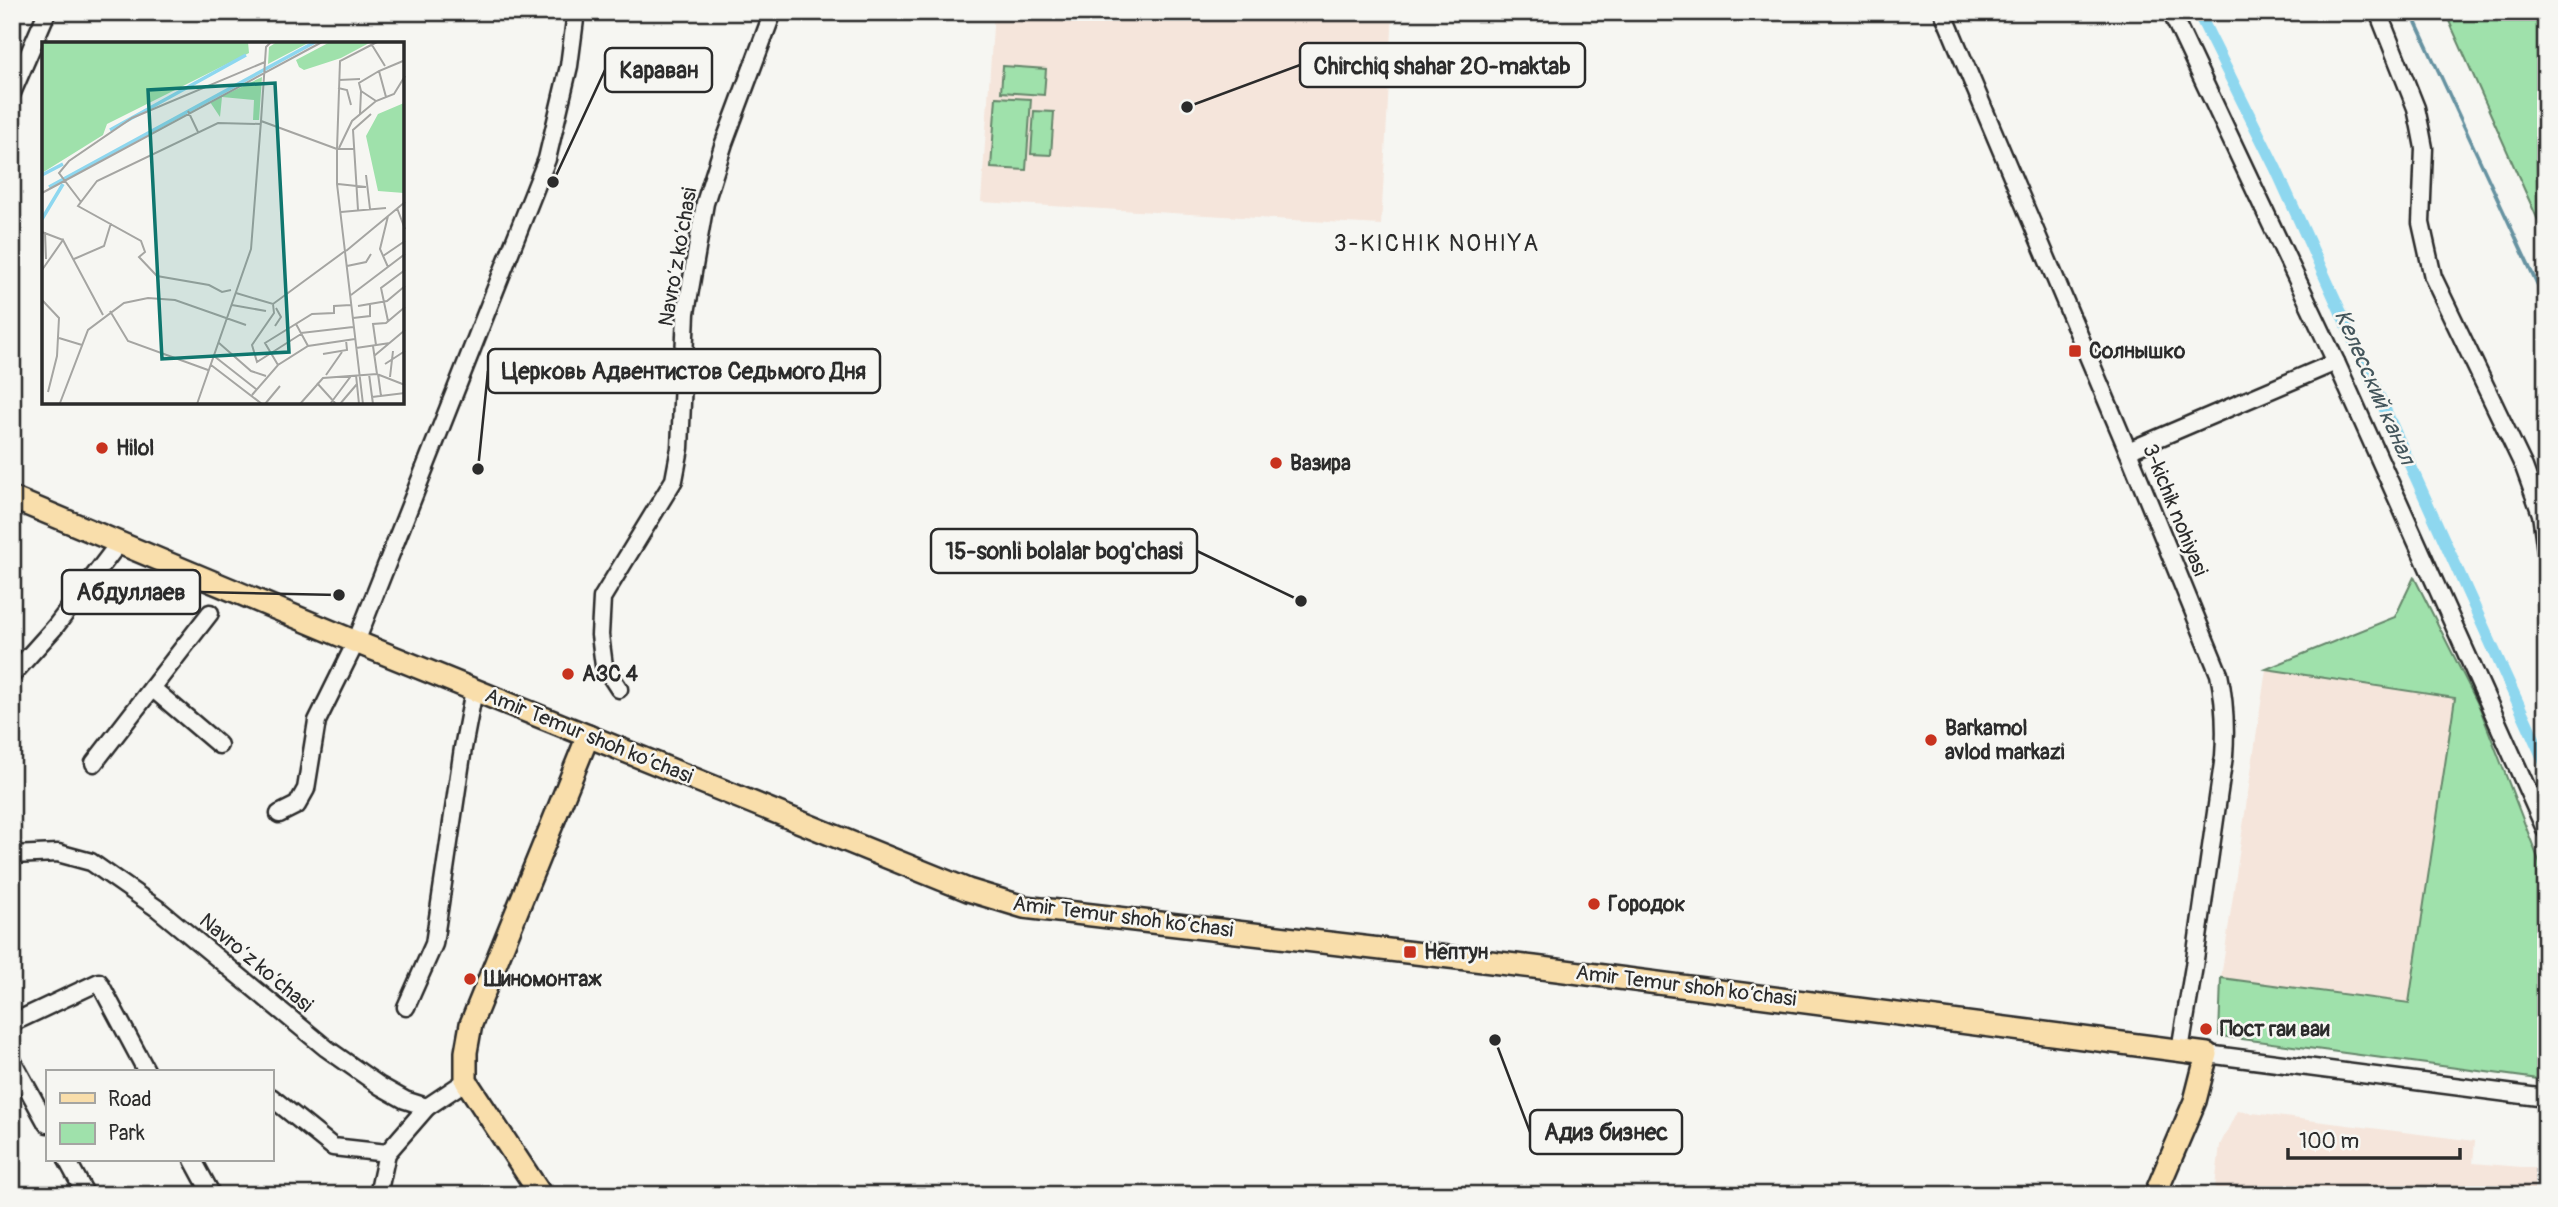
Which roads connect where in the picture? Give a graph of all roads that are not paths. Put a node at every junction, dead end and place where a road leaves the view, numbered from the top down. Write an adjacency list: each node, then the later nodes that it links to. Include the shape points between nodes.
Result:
1 (47, 12): 7 (street)
2 (576, 12): 14 (street, via 569,66 547,159)
3 (773, 12): 17 (street, Navro‘z ko‘chasi, via 705,203 686,313 680,448 674,480 602,598 604,666)
4 (1943, 12): 9 (street, 3-kichik nohiyasi)
5 (2171, 12): 8 (street)
6 (2378, 12): 12 (street, via 2416,108 2424,148 2421,223 2434,277 2524,467 2542,514)
7 (12, 93)
8 (2336, 362): 9 (street); 23 (street)
9 (2128, 451): 27 (street, 3-kichik nohiyasi, via 2214,662 2224,699 2224,756)
10 (12, 498): 11 (main road, Amir Temur shoh ko‘chasi)
11 (119, 543): 14 (main road, Amir Temur shoh ko‘chasi); 15 (street)
12 (2546, 551)
13 (210, 613): 16 (street)
14 (356, 642): 18 (main road, Amir Temur shoh ko‘chasi); 22 (street, via 317,721 306,789 297,805)
15 (12, 675)
16 (152, 688): 20 (street); 21 (street)
17 (620, 689)
18 (474, 690): 19 (main road, Amir Temur shoh ko‘chasi); 25 (street, via 434,944)
19 (587, 736): 27 (main road, Amir Temur shoh ko‘chasi, via 968,890 1024,907); 31 (main road, via 471,1024)
20 (219, 745)
21 (93, 763)
22 (279, 814)
23 (2546, 831)
24 (12, 855): 34 (street, Navro‘z ko‘chasi, via 58,853 91,862 158,909 326,1048 380,1086)
25 (406, 1007)
26 (12, 1023): 30 (street, via 100,982)
27 (2180, 1050): 28 (main road, Amir Temur shoh ko‘chasi)
28 (2207, 1054): 32 (street); 43 (main road, via 2195,1101)
29 (12, 1060): 35 (street)
30 (146, 1070)
31 (466, 1081): 34 (street); 42 (main road)
32 (2546, 1098)
33 (273, 1099): 36 (street, via 333,1147)
34 (427, 1107): 36 (street)
35 (46, 1122)
36 (387, 1153): 41 (street)
37 (68, 1162): 39 (street)
38 (194, 1162): 40 (street)
39 (86, 1195)
40 (212, 1195)
41 (378, 1195)
42 (541, 1195)
43 (2155, 1195)

